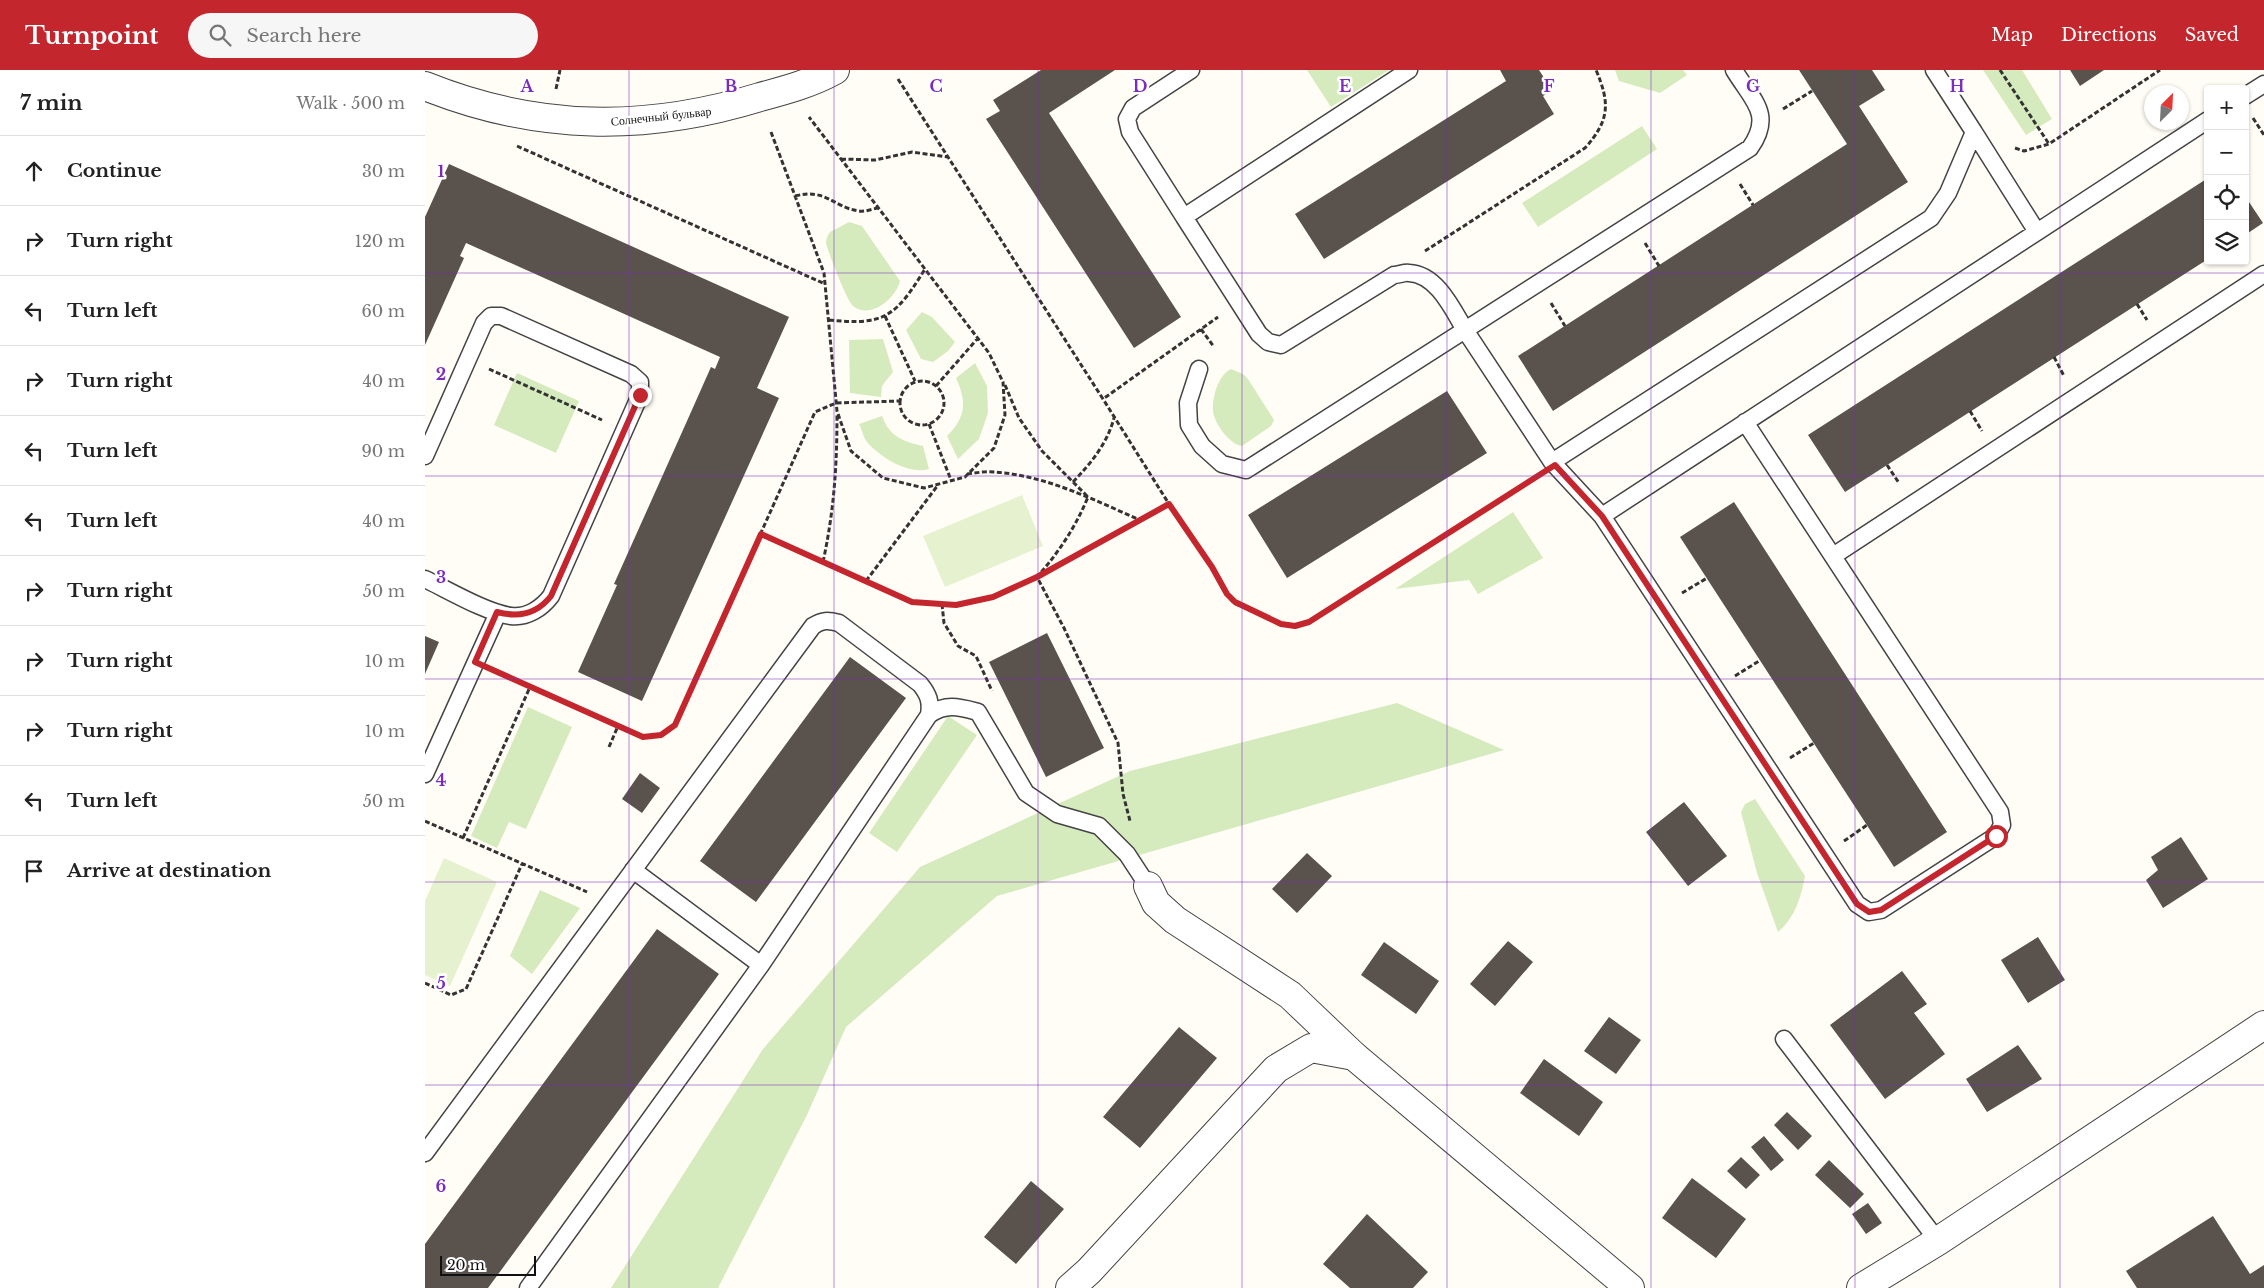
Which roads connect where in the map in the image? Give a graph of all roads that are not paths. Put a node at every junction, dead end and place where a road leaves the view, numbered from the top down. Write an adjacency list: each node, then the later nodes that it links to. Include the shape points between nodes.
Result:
1 (835, 70): 7 (street, Солнечный бульвар, via 818,80 720,110 622,123 552,120 462,101)
2 (1191, 70): 11 (lane, via 1133,108 1127,119 1129,132)
3 (1409, 70): 11 (lane)
4 (1733, 70): 14 (lane, via 1762,115 1761,133 1750,148)
5 (1934, 70): 10 (lane)
6 (2264, 84): 8 (lane)
7 (425, 86)
8 (2249, 93)
9 (2204, 123): 12 (lane)
10 (1973, 132): 12 (lane); 18 (lane, via 1948,193 1931,218)
11 (1184, 217): 14 (lane, via 1259,334 1268,342 1281,345 1394,275 1410,272 1430,281)
12 (2037, 232): 16 (lane)
13 (2264, 274): 20 (lane)
14 (1465, 330): 15 (lane, via 1246,470 1222,464 1202,446 1189,425 1189,403); 18 (lane)
15 (1199, 369)
16 (1745, 422): 19 (lane); 20 (lane)
17 (425, 456): 22 (lane, via 491,316 501,316 623,370 640,382 640,395 551,596 542,608 529,613 513,616)
18 (1554, 464): 19 (lane)
19 (1602, 516): 20 (lane, via 1857,904 1869,912 1881,910 1996,836 2002,825 2000,812)
20 (1833, 556)
21 (425, 579): 22 (lane)
22 (497, 612): 24 (lane)
23 (929, 716): 25 (lane, via 931,705 921,684 839,623 821,621 813,626); 26 (lane, via 939,708 955,706 977,712 1027,793 1057,814 1099,826 1127,854); 27 (lane)
24 (425, 774)
25 (633, 870): 27 (lane); 31 (lane)
26 (1148, 886): 30 (street, via 1156,903 1175,920 1290,995)
27 (761, 965): 33 (lane)
28 (2264, 1025): 32 (street)
29 (1784, 1039): 32 (lane)
30 (1354, 1056): 34 (street, via 1311,1048 1276,1069); 35 (street)
31 (425, 1153)
32 (1938, 1241): 36 (street)
33 (529, 1288)
34 (1070, 1288)
35 (1630, 1288)
36 (1861, 1288)

